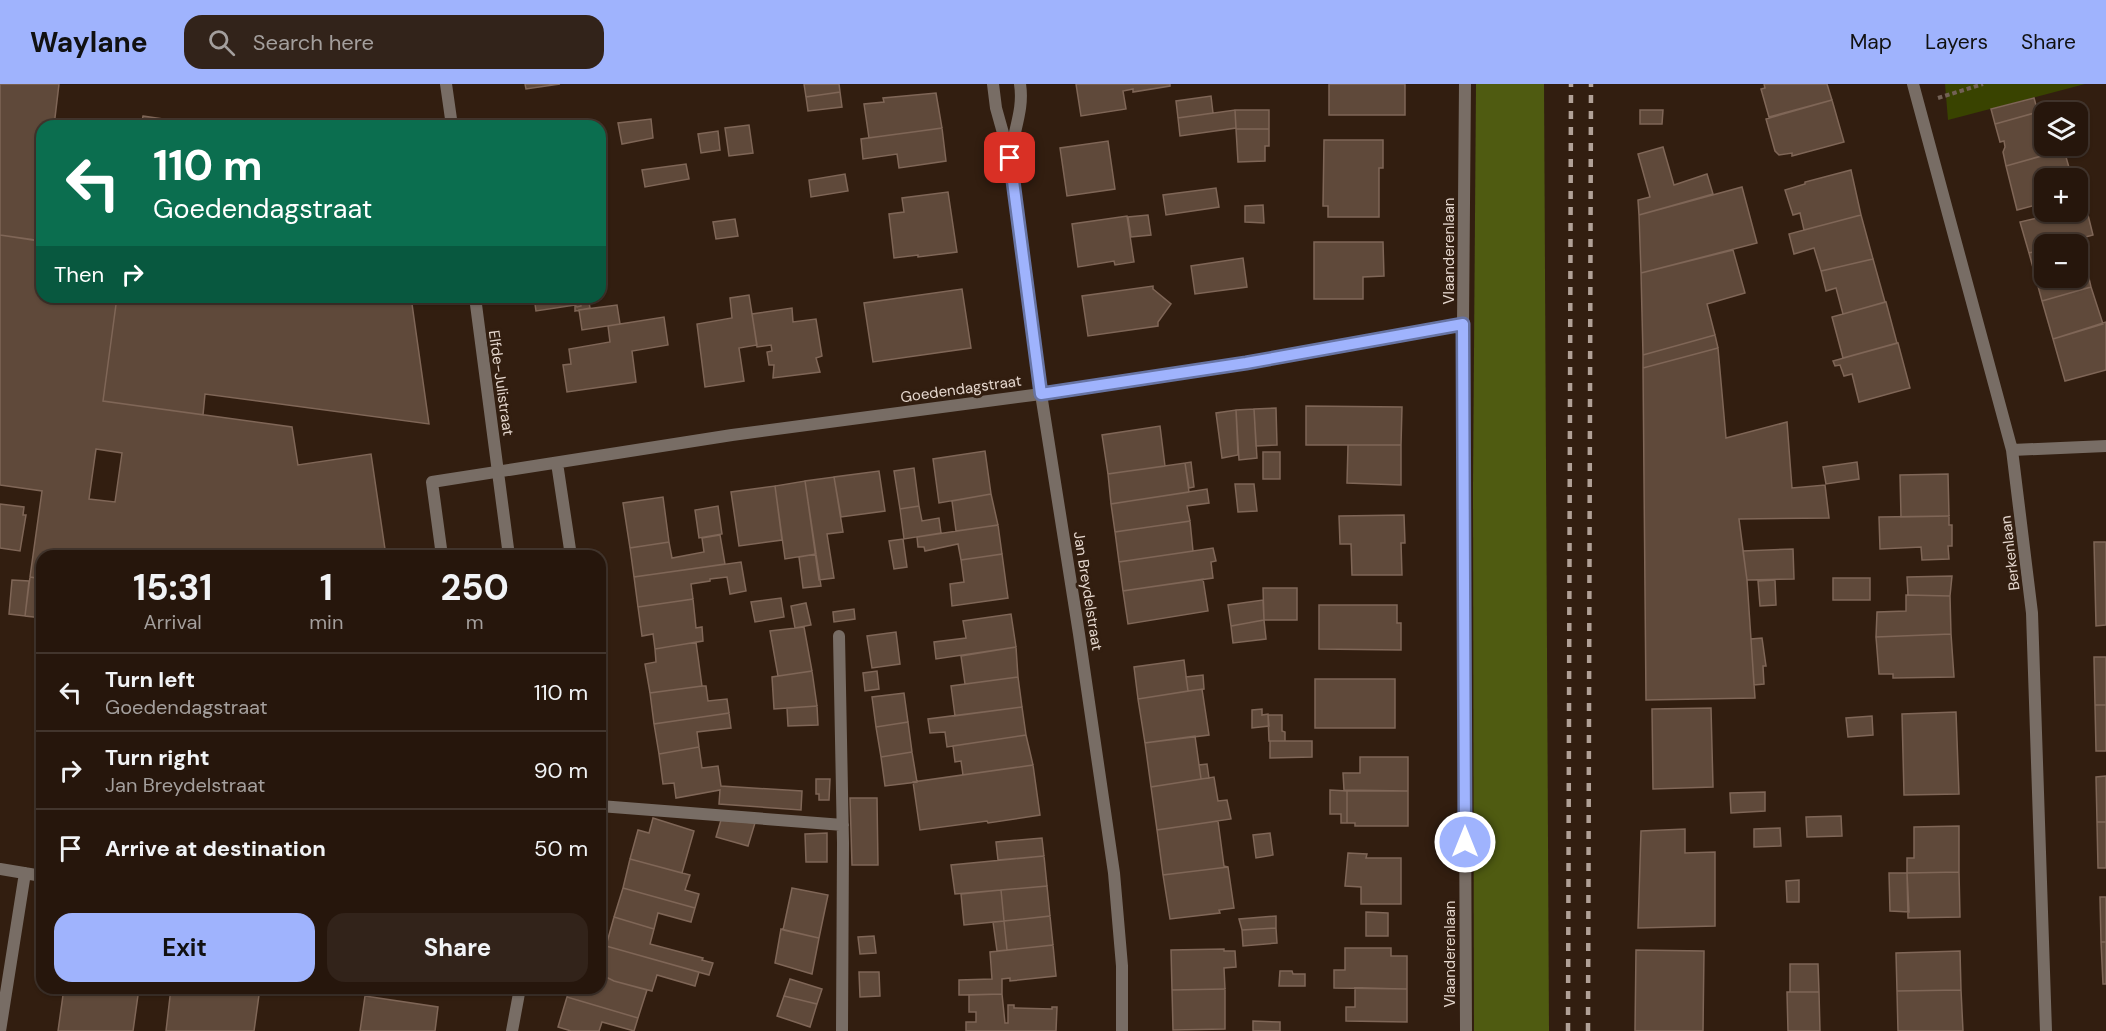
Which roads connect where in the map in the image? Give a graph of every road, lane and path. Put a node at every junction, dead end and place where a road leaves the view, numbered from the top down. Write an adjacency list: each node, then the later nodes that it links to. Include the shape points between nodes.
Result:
1 (446, 84): 8 (street)
2 (993, 84): 9 (street, Jan Breydelstraat)
3 (1020, 84): 9 (street, Jan Breydelstraat, via 1021,112)
4 (1465, 84): 11 (street, Vlaanderenlaan)
5 (1913, 84): 7 (street, Berkenlaan)
6 (1983, 84): 7 (path)
7 (1918, 104): 14 (street, Berkenlaan)
8 (451, 120)
9 (1010, 158): 12 (street, Jan Breydelstraat)
10 (475, 303): 16 (street, Elfde-Julistraat)
11 (1463, 324): 12 (street, Goedendagstraat); 31 (street, Vlaanderenlaan)
12 (1041, 394): 15 (street, Goedendagstraat, via 732,435); 30 (street, Jan Breydelstraat, via 1114,873 1122,966)
13 (2106, 446): 14 (street)
14 (2012, 450): 32 (street, Berkenlaan, via 2032,613)
15 (557, 463): 16 (street, Goedendagstraat); 19 (street)
16 (498, 472): 17 (street, via 432,482); 18 (street, Elfde-Julistraat)
17 (440, 550)
18 (508, 550)
19 (570, 550)
20 (839, 636): 22 (street)
21 (606, 806): 22 (street)
22 (843, 825): 29 (street)
23 (0, 869): 24 (street)
24 (25, 873): 25 (street); 27 (street)
25 (36, 875)
26 (519, 994): 28 (street)
27 (0, 1031)
28 (512, 1031)
29 (842, 1031)
30 (1122, 1031)
31 (1466, 1031)
32 (2046, 1031)

